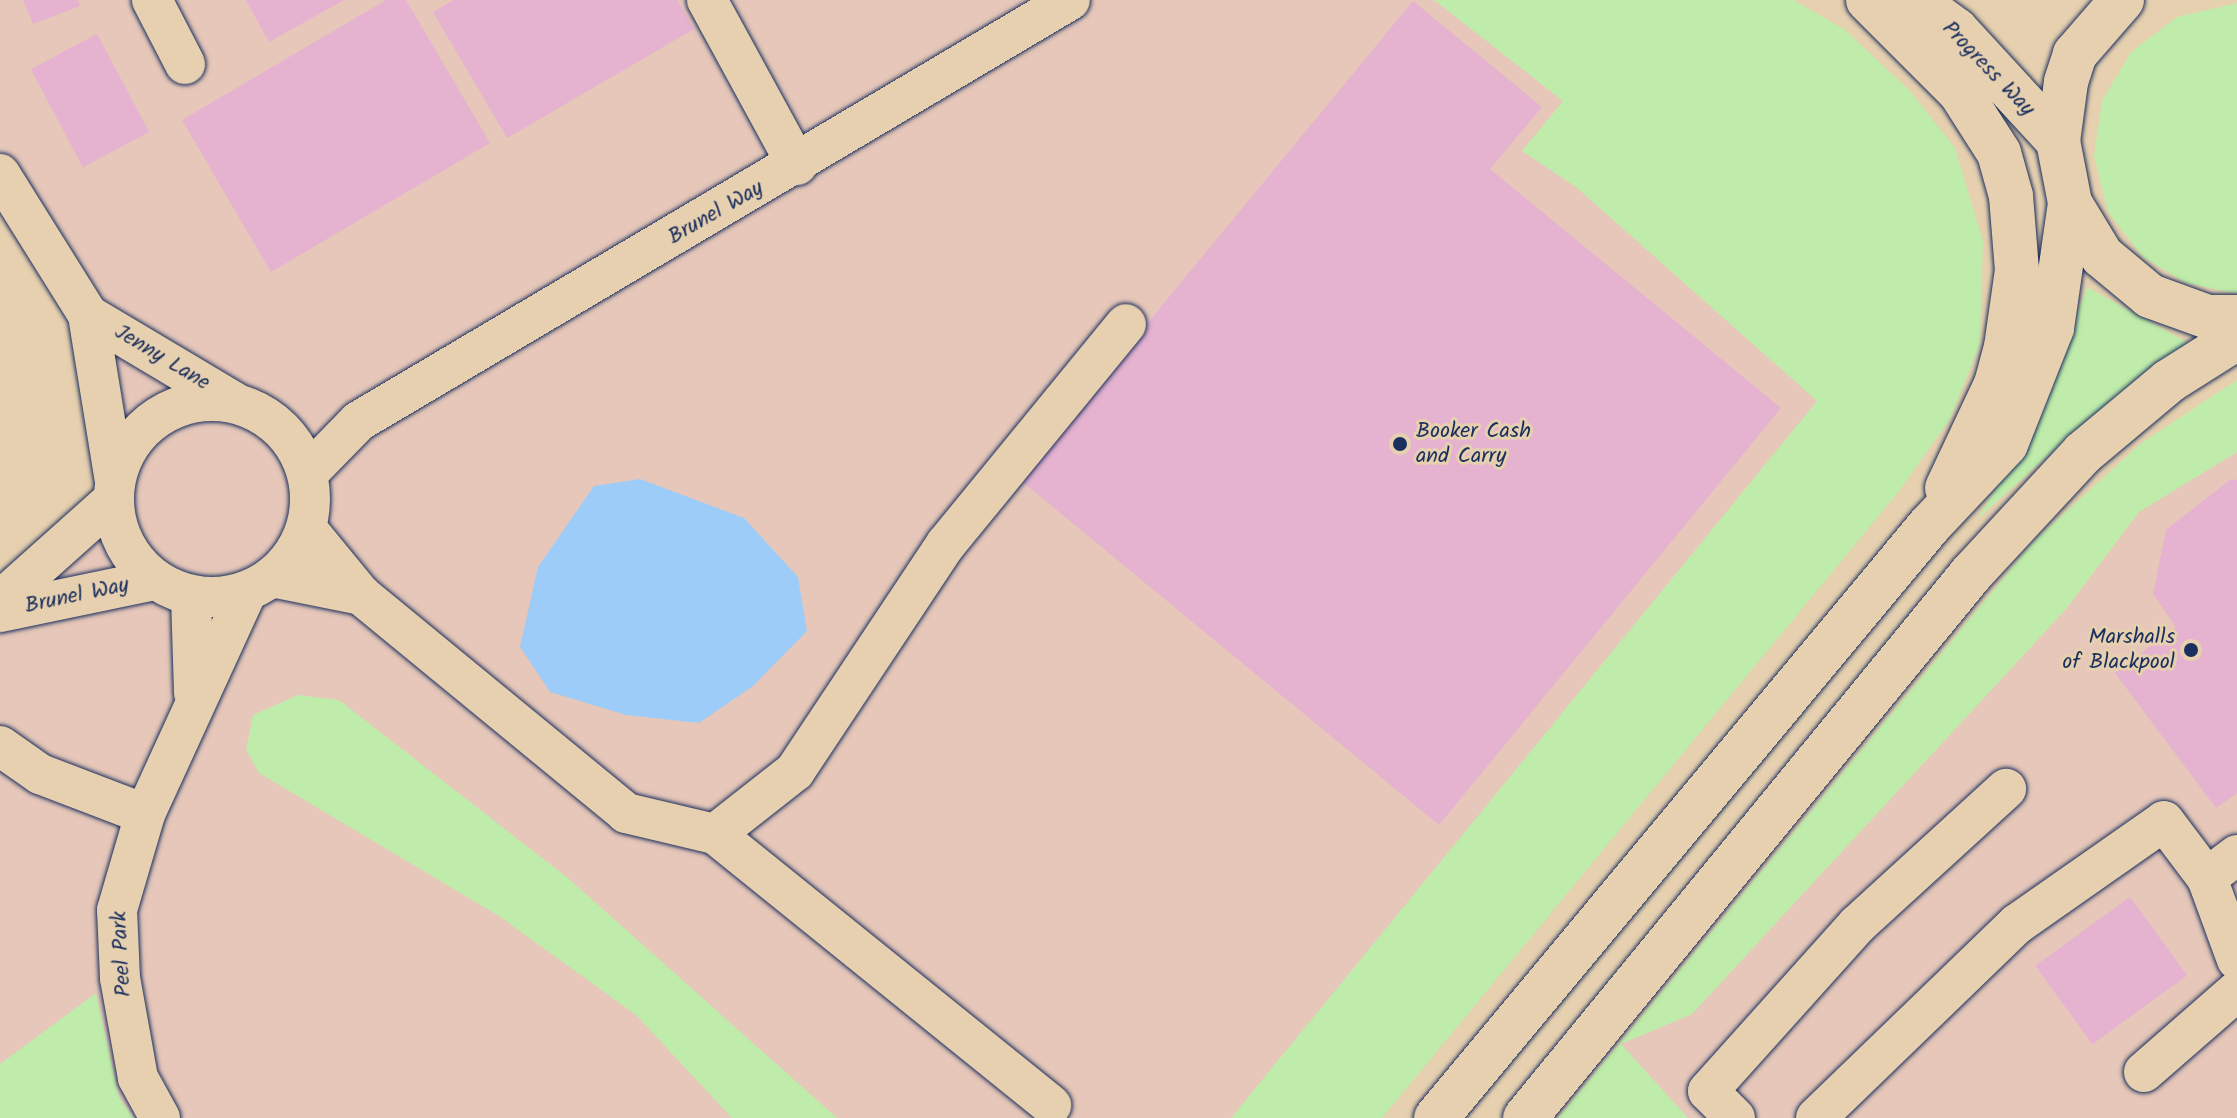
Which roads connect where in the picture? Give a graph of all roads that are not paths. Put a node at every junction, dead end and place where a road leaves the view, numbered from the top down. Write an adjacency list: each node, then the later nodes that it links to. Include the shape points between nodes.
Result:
1 (152, 0): 7 (street)
2 (707, 0): 9 (street)
3 (1070, 0): 9 (street, Brunel Way)
4 (1868, 0): 21 (main road, via 1960,92 1999,153 2016,239 2015,306 1996,384)
5 (1915, 0): 8 (main road, Progress Way, via 1956,30)
6 (2122, 0): 8 (main road, via 2075,54)
7 (185, 64)
8 (2058, 141): 11 (main road)
9 (797, 165): 17 (street, Brunel Way)
10 (0, 174): 12 (street, Jenny Lane)
11 (2070, 203): 13 (main road, via 2102,256 2150,296 2208,317); 21 (main road, via 2052,328 2024,407 2006,444)
12 (88, 315): 16 (street, Jenny Lane); 20 (street, Jenny Lane)
13 (2237, 317)
14 (1126, 324): 33 (street, via 946,544 795,771)
15 (2237, 338): 41 (main road, via 2169,381 2083,453 1981,563)
16 (234, 402): 18 (street, via 264,414); 20 (street, via 182,405 145,426 125,451)
17 (359, 421): 18 (street, Brunel Way); 19 (street, Brunel Way)
18 (288, 435): 19 (street)
19 (308, 473): 22 (street)
20 (114, 491): 23 (street, via 133,559); 27 (street, Brunel Way)
21 (1929, 526): 40 (main road)
22 (306, 528): 24 (street, via 293,555); 25 (street)
23 (155, 580): 26 (street); 28 (street, Brunel Way)
24 (260, 584): 25 (street); 26 (street); 29 (street, Peel Park)
25 (361, 595): 33 (street, via 626,813)
26 (191, 596): 29 (street)
27 (0, 601)
28 (0, 612)
29 (194, 701): 32 (street, Peel Park)
30 (0, 746): 32 (street, via 40,774)
31 (2006, 789): 42 (street, via 1857,925 1708,1091)
32 (145, 814): 39 (street, Peel Park, via 117,910 120,978 138,1078)
33 (715, 834): 38 (street)
34 (2222, 867): 35 (street); 43 (street, via 2164,821 2017,924)
35 (2237, 960)
36 (2237, 991): 37 (street)
37 (2144, 1072)
38 (1051, 1105)
39 (160, 1118)
40 (1436, 1118)
41 (1525, 1118)
42 (1735, 1118)
43 (1816, 1118)

